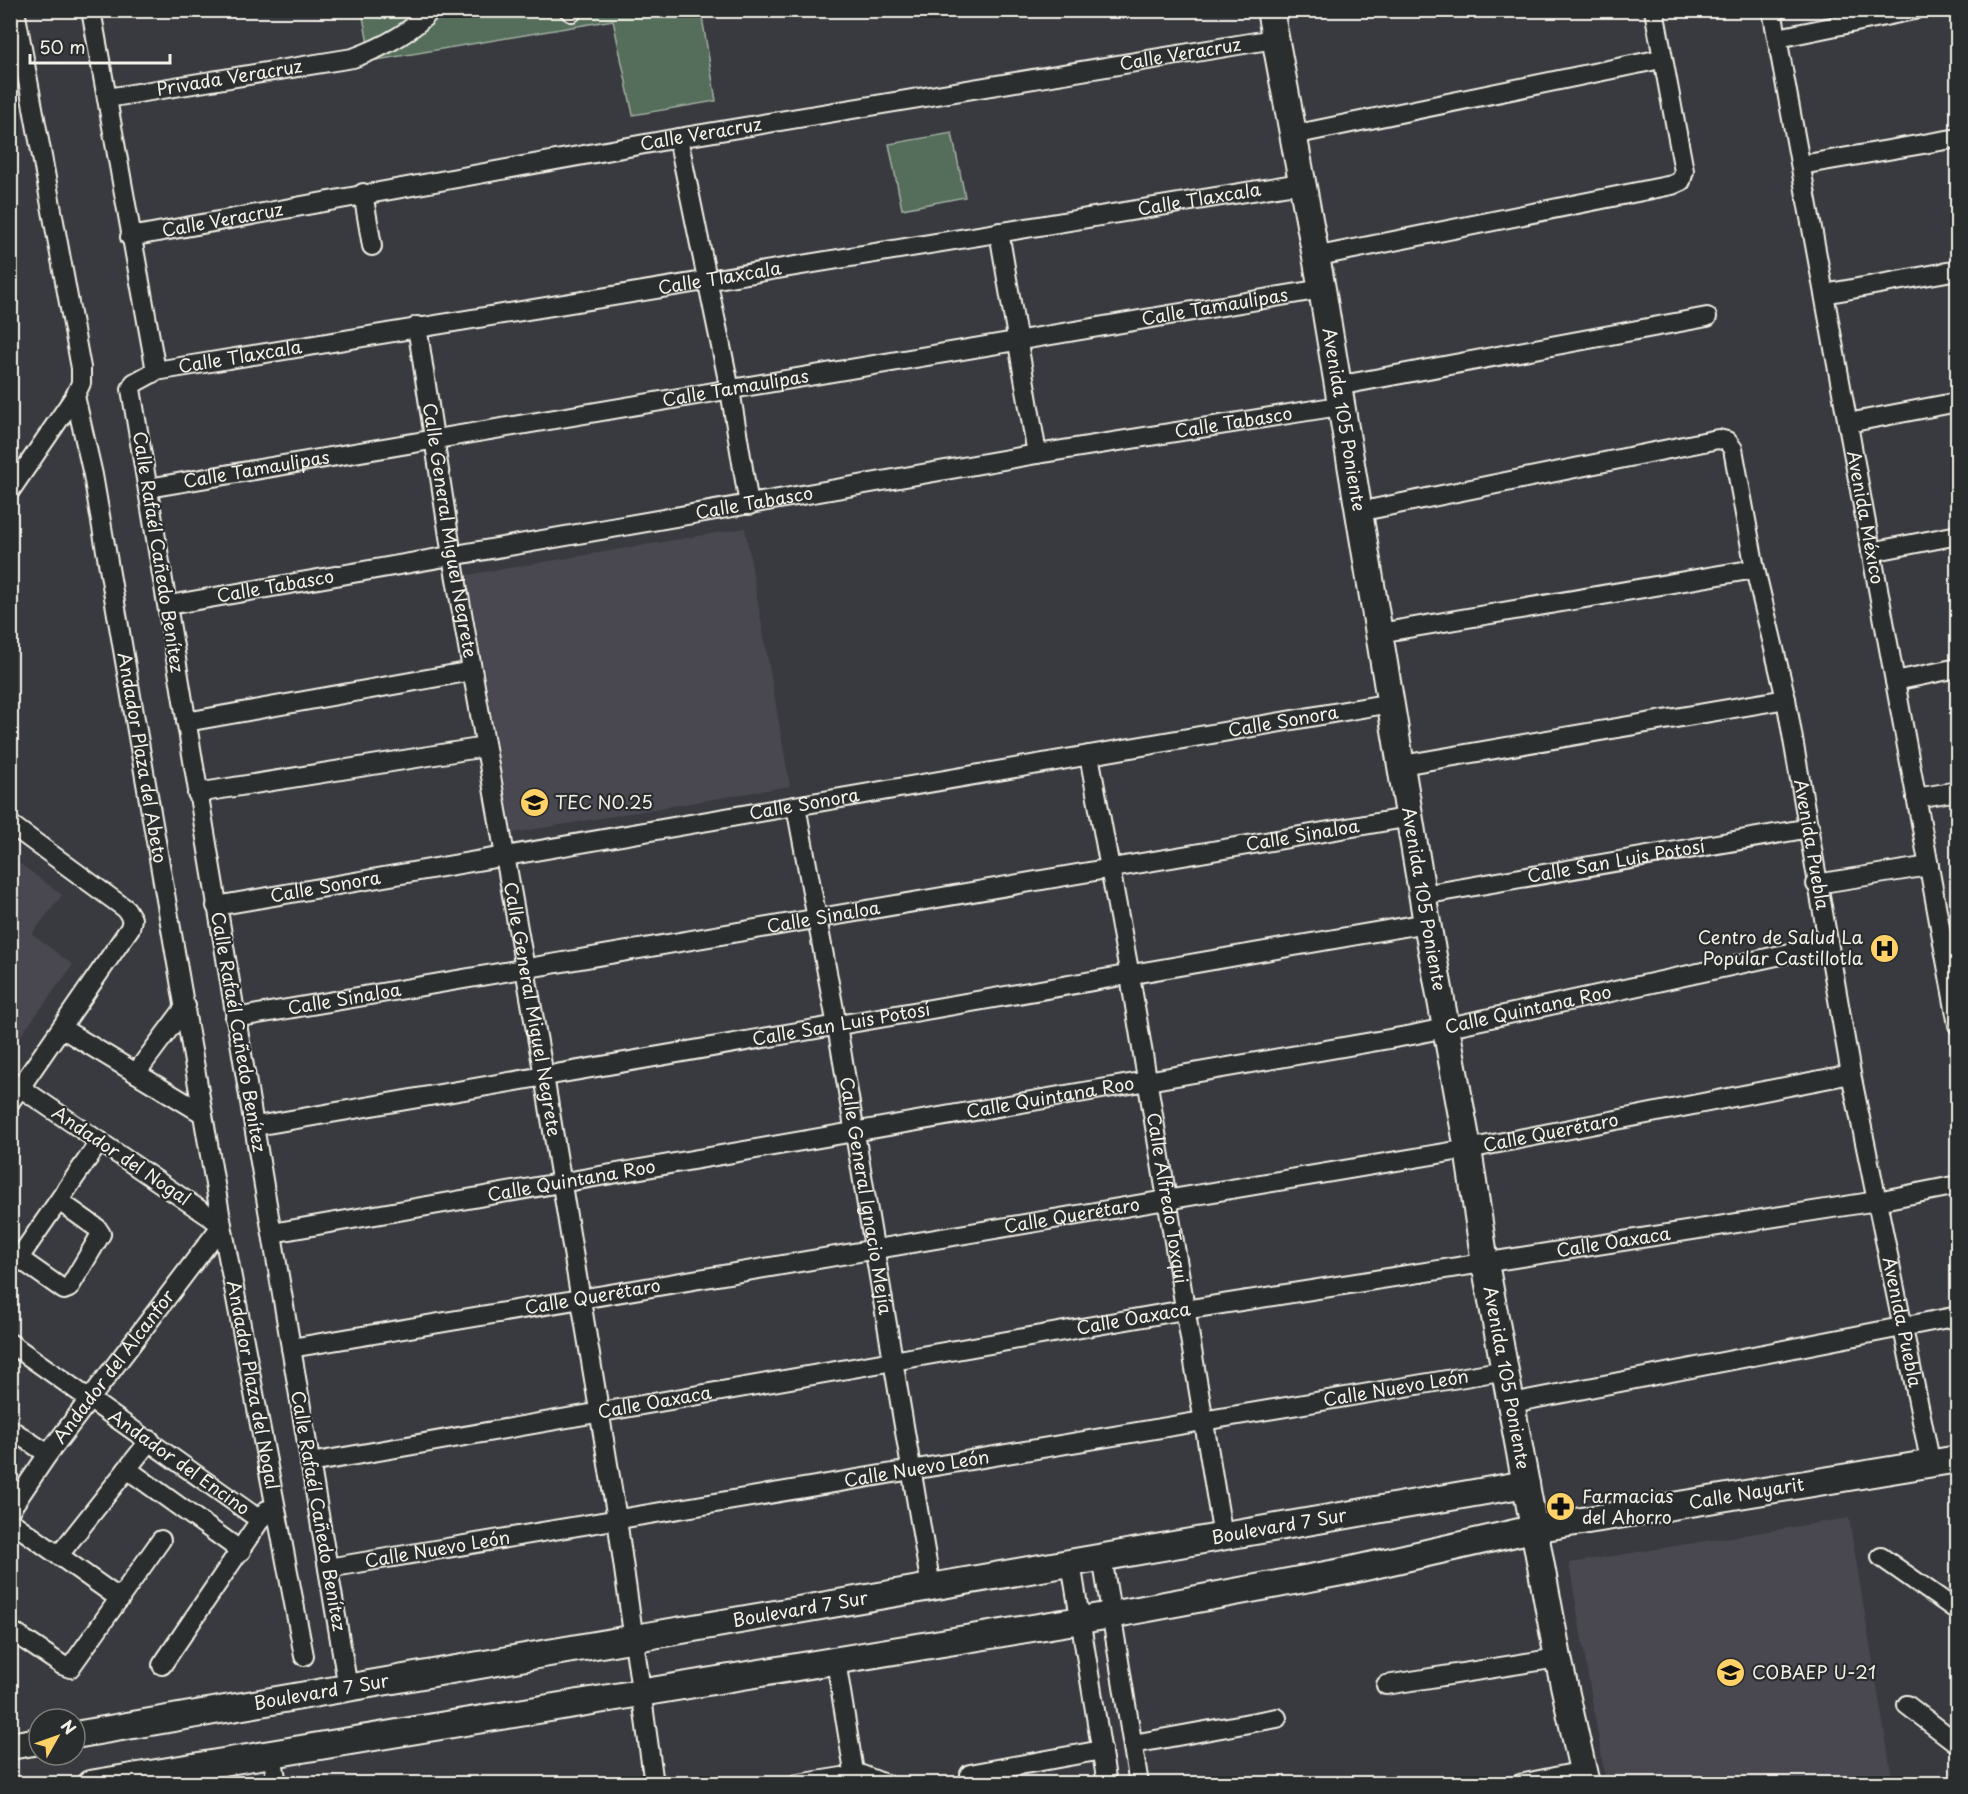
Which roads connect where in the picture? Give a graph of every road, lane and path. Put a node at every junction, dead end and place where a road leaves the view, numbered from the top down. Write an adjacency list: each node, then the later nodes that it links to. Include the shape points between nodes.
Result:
1 (15, 10): 30 (street, Andador Plaza del Abeto, via 81,368)
2 (91, 10): 11 (street, Calle Rafaél Cañedo Benítez)
3 (431, 10): 11 (street, Privada Veracruz, via 387,44 353,58)
4 (1270, 10): 9 (street, Avenida 105 Poniente)
5 (1654, 10): 10 (street)
6 (1772, 10): 8 (street, Avenida México)
7 (1914, 10): 8 (street)
8 (1778, 38): 15 (street, Avenida México)
9 (1274, 39): 12 (street, Avenida 105 Poniente); 13 (street, Calle Veracruz)
10 (1661, 59): 12 (street); 21 (street, via 1684,171 1681,181)
11 (107, 98): 19 (street, Calle Rafaél Cañedo Benítez)
12 (1293, 135): 16 (street, Avenida 105 Poniente)
13 (678, 138): 17 (street, Calle Veracruz); 23 (street)
14 (1958, 138): 15 (street)
15 (1801, 165): 25 (street, Avenida México)
16 (1301, 183): 18 (street, Calle Tlaxcala); 21 (street, Avenida 105 Poniente)
17 (363, 193): 19 (street, Calle Veracruz); 20 (street)
18 (999, 232): 23 (street, Calle Tlaxcala); 28 (street)
19 (130, 237): 29 (street, Calle Rafaél Cañedo Benítez)
20 (372, 246)
21 (1314, 257): 24 (street, Avenida 105 Poniente)
22 (1958, 270): 25 (street)
23 (708, 282): 27 (street, Calle Tlaxcala); 31 (street)
24 (1322, 289): 28 (street, Calle Tamaulipas); 32 (street, Avenida 105 Poniente)
25 (1824, 294): 34 (street, Avenida México)
26 (1707, 317): 32 (street)
27 (417, 326): 29 (street, Calle Tlaxcala); 35 (street, Calle General Miguel Negrete)
28 (1019, 340): 31 (street, Calle Tamaulipas); 36 (street)
29 (147, 375): 38 (street, Calle Rafaél Cañedo Benítez, via 131,388)
30 (78, 390): 37 (street); 76 (street, Andador Plaza del Abeto)
31 (730, 390): 35 (street, Calle Tamaulipas); 40 (street)
32 (1338, 396): 36 (street, Calle Tabasco); 41 (street, Avenida 105 Poniente)
33 (1958, 402): 34 (street)
34 (1848, 423): 43 (street, Avenida México)
35 (435, 440): 38 (street, Calle Tamaulipas); 44 (street, Calle General Miguel Negrete)
36 (1037, 454): 40 (street, Calle Tabasco)
37 (17, 469): 39 (street)
38 (148, 488): 46 (street, Calle Rafaél Cañedo Benítez)
39 (10, 491)
40 (749, 505): 44 (street, Calle Tabasco)
41 (1358, 512): 45 (street, Avenida Puebla, via 1727,441 1733,449); 47 (street, Avenida 105 Poniente)
42 (1958, 535): 43 (street)
43 (1871, 552): 50 (street, Avenida México)
44 (452, 556): 46 (street, Calle Tabasco); 49 (street, Calle General Miguel Negrete)
45 (1755, 569): 47 (street); 51 (street, Avenida Puebla)
46 (170, 605): 53 (street, Calle Rafaél Cañedo Benítez)
47 (1379, 633): 52 (street, Avenida 105 Poniente)
48 (1958, 669): 50 (street)
49 (472, 671): 53 (street); 54 (street, Calle General Miguel Negrete)
50 (1895, 681): 59 (street, Avenida México)
51 (1786, 699): 56 (street); 63 (street, Avenida Puebla)
52 (1391, 703): 55 (street, Calle Sonora); 56 (street, Avenida 105 Poniente)
53 (186, 722): 58 (street, Calle Rafaél Cañedo Benítez)
54 (485, 747): 58 (street); 64 (street, Calle General Miguel Negrete)
55 (1089, 755): 60 (street, Calle Sonora); 66 (street, Calle Alfredo Toxqui)
56 (1402, 765): 61 (street, Avenida 105 Poniente)
57 (1958, 791): 59 (street)
58 (197, 793): 69 (street, Calle Rafaél Cañedo Benítez)
59 (1916, 798): 65 (street, Avenida México)
60 (796, 806): 64 (street, Calle Sonora); 70 (street, Calle General Ignacio Mejía)
61 (1411, 817): 66 (street, Calle Sinaloa); 68 (street, Avenida 105 Poniente)
62 (10, 824): 81 (street, via 126,909 132,919 130,928)
63 (1810, 828): 67 (street, Avenida Puebla); 68 (street, Calle San Luis Potosí)
64 (504, 856): 69 (street, Calle Sonora); 74 (street, Calle General Miguel Negrete)
65 (1929, 866): 67 (street); 72 (street, Avenida México)
66 (1109, 869): 70 (street, Calle Sinaloa); 75 (street, Calle Alfredo Toxqui)
67 (1816, 884): 73 (street, Avenida Puebla)
68 (1423, 895): 71 (street, Avenida 105 Poniente)
69 (216, 906): 77 (street, Calle Rafaél Cañedo Benítez)
70 (816, 919): 74 (street, Calle Sinaloa); 79 (street, Calle General Ignacio Mejía)
71 (1427, 923): 75 (street, Calle San Luis Potosí); 80 (street, Avenida 105 Poniente)
72 (1949, 929): 78 (street, Avenida México)
73 (1827, 945): 80 (street, Calle Quintana Roo); 83 (street, Avenida Puebla)
74 (523, 969): 77 (street, Calle Sinaloa); 84 (street, Calle General Miguel Negrete)
75 (1130, 975): 79 (street, Calle San Luis Potosí); 85 (street, Calle Alfredo Toxqui)
76 (186, 1006): 82 (street); 87 (street, Andador Plaza del Nogal)
77 (235, 1018): 88 (street, Calle Rafaél Cañedo Benítez)
78 (1958, 1025)
79 (837, 1026): 84 (street, Calle San Luis Potosí); 89 (street, Calle General Ignacio Mejía)
80 (1446, 1028): 85 (street, Calle Quintana Roo); 91 (street, Avenida 105 Poniente)
81 (63, 1029): 82 (street); 86 (street)
82 (136, 1073): 87 (street)
83 (1851, 1074): 91 (street, Calle Querétaro); 95 (street, Avenida Puebla)
84 (544, 1076): 88 (street, Calle San Luis Potosí); 92 (street, Calle General Miguel Negrete)
85 (1145, 1082): 89 (street, Calle Quintana Roo); 94 (street, Calle Alfredo Toxqui)
86 (16, 1095): 90 (street, Andador del Nogal)
87 (202, 1113): 97 (street, Andador Plaza del Nogal)
88 (256, 1126): 98 (street, Calle Rafaél Cañedo Benítez)
89 (853, 1133): 92 (street, Calle Quintana Roo); 99 (street, Calle General Ignacio Mejía)
90 (100, 1141): 96 (street); 97 (street, Andador del Nogal)
91 (1468, 1149): 94 (street, Calle Querétaro); 101 (street, Avenida 105 Poniente)
92 (560, 1184): 98 (street, Calle Quintana Roo); 102 (street, Calle General Miguel Negrete)
93 (1958, 1185): 95 (street, Calle Oaxaca)
94 (1165, 1200): 99 (street, Calle Querétaro); 103 (street, Calle Alfredo Toxqui)
95 (1877, 1200): 101 (street, Calle Oaxaca); 105 (street, Avenida Puebla)
96 (59, 1201): 100 (street); 100 (street, via 100,1234 69,1288 64,1290)
97 (222, 1225): 110 (street, Andador del Alcanfor); 123 (street, Andador Plaza del Nogal)
98 (272, 1233): 107 (street, Calle Rafaél Cañedo Benítez)
99 (873, 1250): 102 (street, Calle Querétaro); 108 (street, Calle General Ignacio Mejía)
100 (15, 1255)
101 (1485, 1263): 103 (street, Calle Oaxaca); 109 (street, Avenida 105 Poniente)
102 (580, 1299): 107 (street, Calle Querétaro); 112 (street, Calle General Miguel Negrete)
103 (1184, 1310): 108 (street, Calle Oaxaca); 113 (street, Calle Alfredo Toxqui)
104 (1958, 1316): 105 (street)
105 (1902, 1327): 111 (street); 119 (street, Avenida Puebla)
106 (10, 1343): 110 (street, Andador del Encino)
107 (291, 1348): 118 (street, Calle Rafaél Cañedo Benítez)
108 (892, 1361): 112 (street, Calle Oaxaca); 121 (street, Calle General Ignacio Mejía)
109 (1506, 1370): 111 (street, Avenida 105 Poniente); 113 (street, Calle Nuevo León)
110 (91, 1401): 115 (street, Andador del Encino); 116 (street, Andador del Alcanfor)
111 (1512, 1403): 122 (street, Avenida 105 Poniente)
112 (599, 1413): 118 (street, Calle Oaxaca); 125 (street, Calle General Miguel Negrete)
113 (1203, 1421): 121 (street, Calle Nuevo León); 129 (street, Calle Alfredo Toxqui)
114 (10, 1429): 116 (street)
115 (150, 1440): 120 (street); 126 (street, Andador del Encino)
116 (48, 1454): 124 (street, Andador del Alcanfor)
117 (1958, 1459): 119 (street, Calle Nayarit)
118 (310, 1463): 136 (street, Calle Rafaél Cañedo Benítez)
119 (1931, 1464): 128 (street, Calle Nayarit)
120 (127, 1469): 131 (street); 132 (street)
121 (910, 1470): 125 (street, Calle Nuevo León); 137 (street, Calle General Ignacio Mejía)
122 (1526, 1484): 128 (street, Avenida 105 Poniente); 129 (street, Boulevard 7 Sur)
123 (275, 1499): 126 (street); 144 (street, Andador Plaza del Nogal)
124 (10, 1510)
125 (617, 1519): 136 (street, Calle Nuevo León); 143 (street, Calle General Miguel Negrete)
126 (261, 1520): 131 (street)
127 (10, 1521): 132 (street)
128 (1533, 1529): 140 (street, via 1347,1571); 145 (street, Avenida 105 Poniente)
129 (1223, 1537): 133 (street, Boulevard 7 Sur)
130 (161, 1540): 138 (street)
131 (241, 1551): 147 (street)
132 (59, 1555): 138 (street)
133 (1102, 1557): 135 (street, Boulevard 7 Sur); 140 (street)
134 (1881, 1557): 139 (street)
135 (1071, 1563): 137 (street, Boulevard 7 Sur); 141 (street)
136 (328, 1568): 149 (street, Calle Rafaél Cañedo Benítez)
137 (931, 1587): 143 (street, Boulevard 7 Sur)
138 (120, 1599): 142 (street, via 70,1668)
139 (1958, 1611)
140 (1111, 1616): 141 (street); 155 (street)
141 (1081, 1620): 146 (street); 158 (street)
142 (10, 1630)
143 (633, 1637): 149 (street, Boulevard 7 Sur); 150 (street, Calle General Miguel Negrete)
144 (304, 1656)
145 (1558, 1658): 148 (street); 162 (street, Avenida 105 Poniente)
146 (836, 1661): 150 (street); 167 (street, via 854,1773)
147 (162, 1665)
148 (1386, 1685)
149 (348, 1688): 153 (street, Boulevard 7 Sur)
150 (640, 1693): 159 (street); 165 (street, Calle General Miguel Negrete)
151 (1907, 1705): 156 (street)
152 (1276, 1718): 155 (street)
153 (87, 1733)
154 (27, 1743): 157 (street)
155 (1133, 1744): 169 (street)
156 (1958, 1744)
157 (10, 1746)
158 (1102, 1750): 160 (street); 168 (street)
159 (272, 1754): 163 (street); 164 (street)
160 (970, 1774)
161 (842, 1777): 166 (street)
162 (1585, 1777): 170 (street)
163 (90, 1784)
164 (277, 1784)
165 (654, 1784)
166 (798, 1784)
167 (885, 1784)
168 (1107, 1784)
169 (1139, 1784)
170 (1520, 1784)

